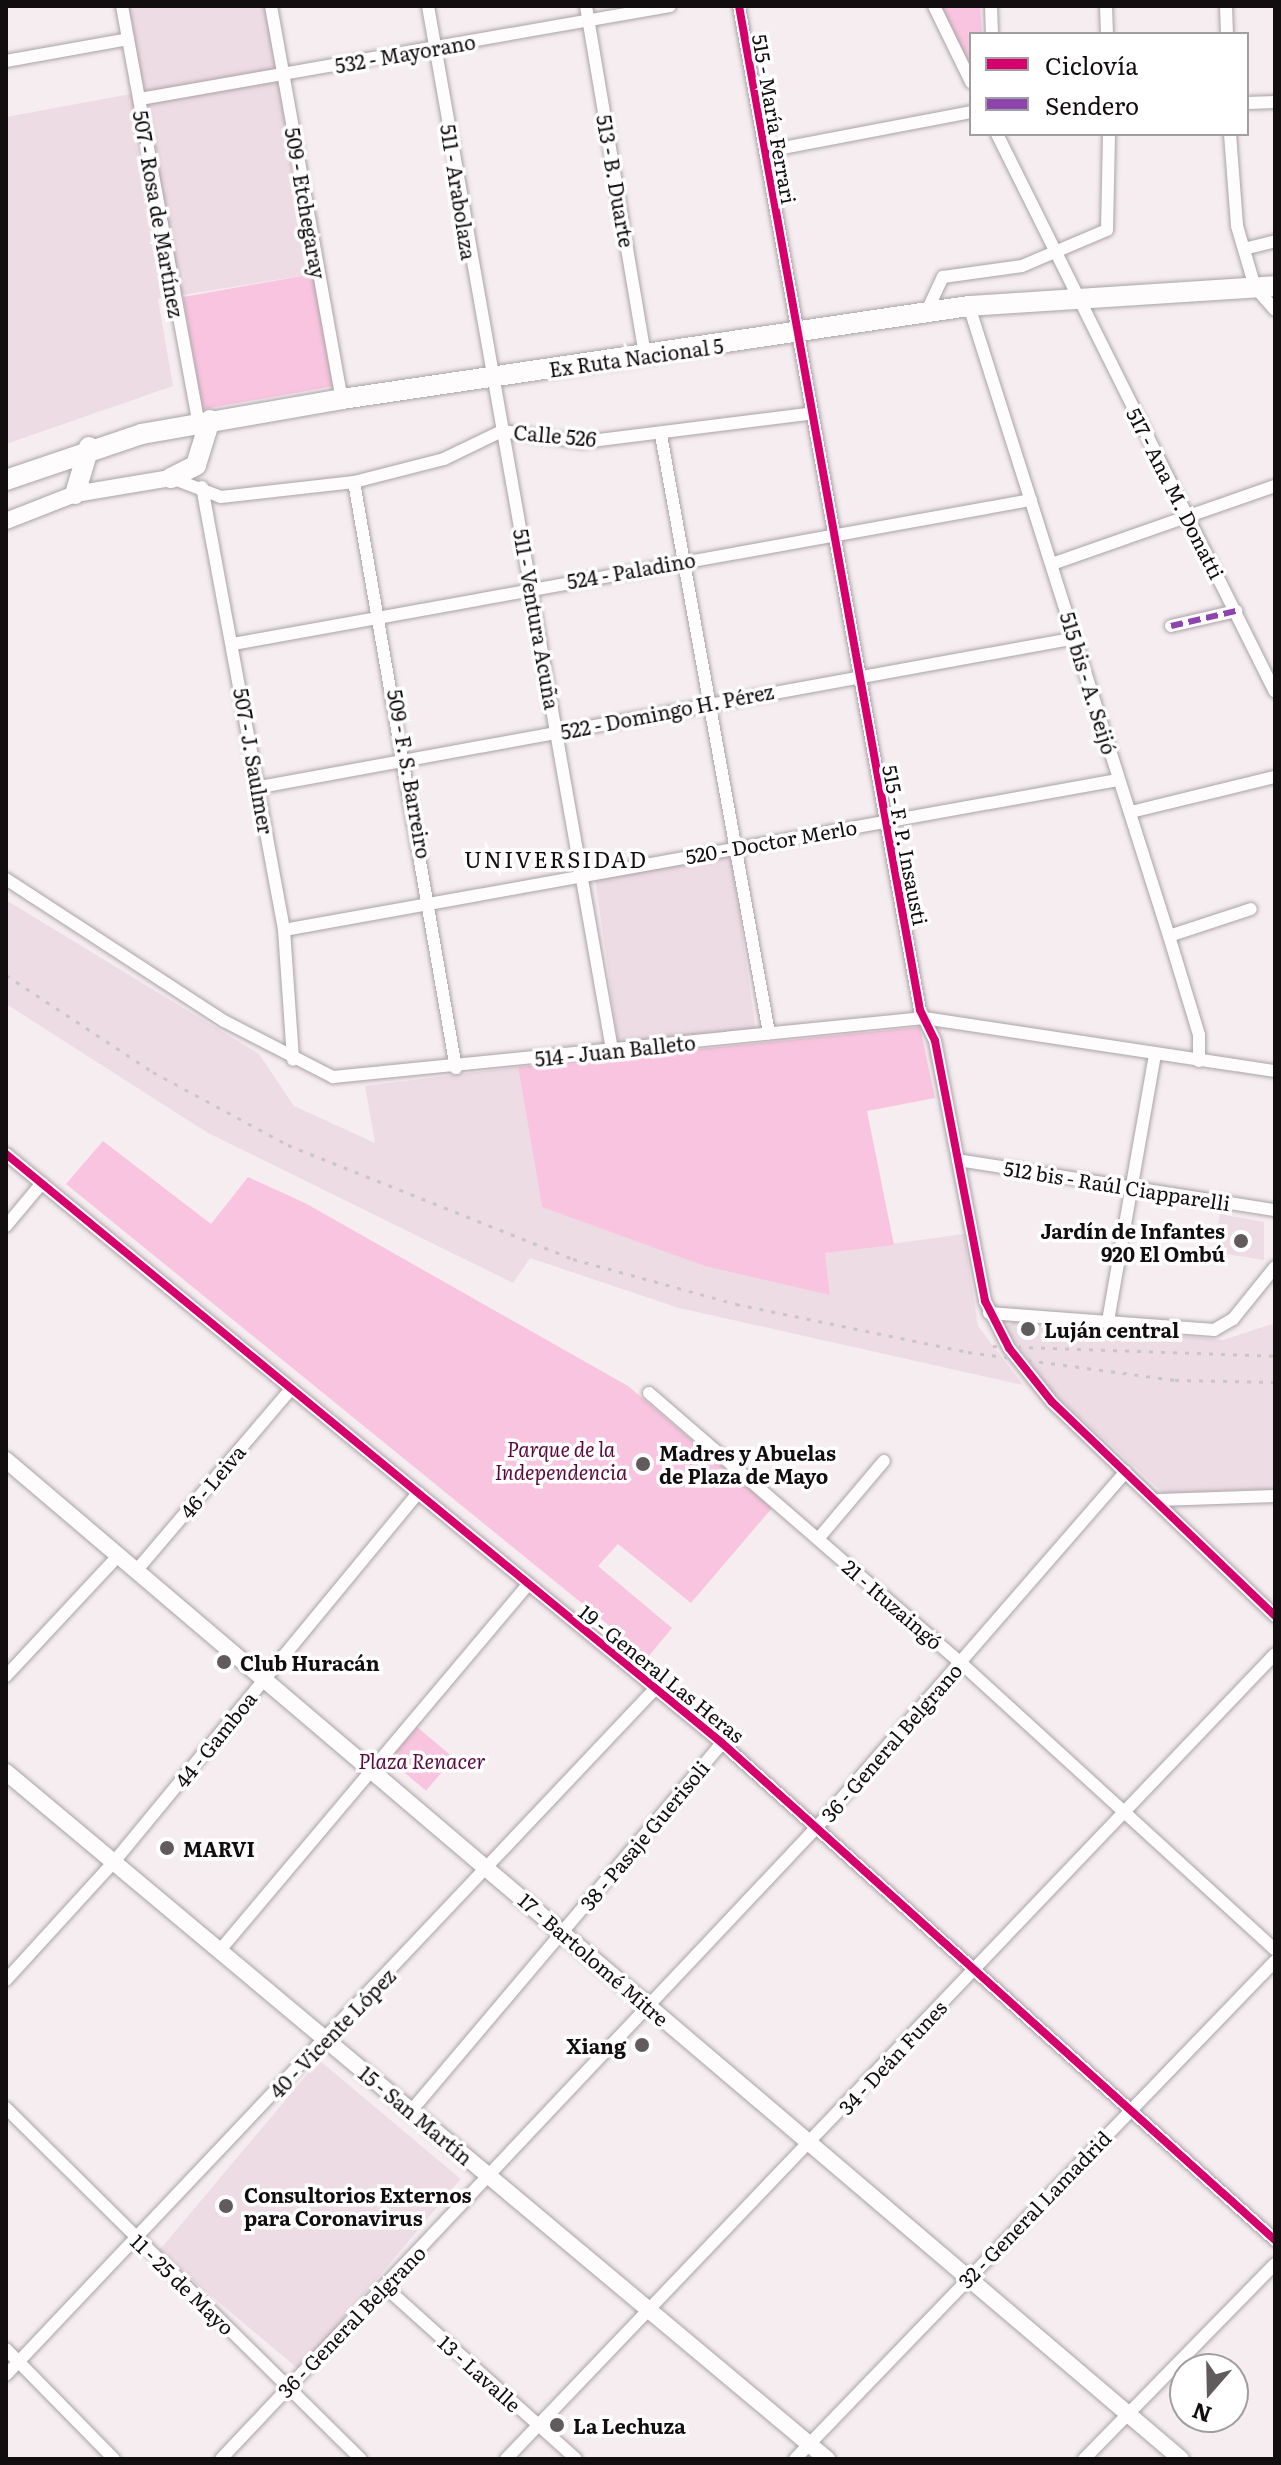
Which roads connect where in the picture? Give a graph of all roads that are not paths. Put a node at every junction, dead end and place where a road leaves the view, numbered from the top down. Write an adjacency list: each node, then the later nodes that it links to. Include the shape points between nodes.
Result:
1 (122, 6): 14 (street, 507 - Rosa de Martínez)
2 (271, 6): 17 (street, 509 - Etchegaray)
3 (428, 6): 15 (street, 511 - Arabolaza)
4 (670, 6): 10 (street, 532 - Mayorano)
5 (739, 6): 26 (street, 515 - María Ferrari)
6 (934, 6): 18 (street)
7 (991, 6): 11 (street)
8 (1106, 6): 12 (street)
9 (1226, 6): 13 (street)
10 (587, 12): 15 (street, 532 - Mayorano); 36 (street, 513 - B. Duarte)
11 (992, 32)
12 (1107, 32)
13 (1227, 32)
14 (128, 39): 16 (street); 19 (street, 507 - Rosa de Martínez)
15 (435, 48): 17 (street, 532 - Mayorano); 37 (street, 511 - Arabolaza)
16 (6, 61)
17 (283, 75): 19 (street, 532 - Mayorano); 38 (street, 509 - Etchegaray)
18 (969, 78)
19 (140, 99): 40 (street, 507 - Rosa de Martínez)
20 (1275, 102): 21 (street)
21 (1249, 103)
22 (969, 112): 26 (street)
23 (998, 136): 29 (street, 517 - Ana M. Donatti)
24 (1109, 136): 29 (street, via 1110,224)
25 (1230, 136): 28 (street)
26 (767, 151): 35 (street, 515 - María Ferrari)
27 (1275, 241): 28 (street)
28 (1244, 249): 30 (street)
29 (1061, 254): 31 (street, 517 - Ana M. Donatti); 34 (street, via 943,277)
30 (1265, 287): 31 (main road, Ex Ruta Nacional 5); 33 (street)
31 (1076, 296): 32 (main road, Ex Ruta Nacional 5); 52 (street, 517 - Ana M. Donatti)
32 (969, 306): 34 (main road, Ex Ruta Nacional 5); 51 (street, 515 bis - A. Seijó)
33 (1275, 310)
34 (926, 313): 35 (main road, Ex Ruta Nacional 5)
35 (794, 333): 36 (main road, Ex Ruta Nacional 5); 39 (street, 515 - F. P. Insausti)
36 (645, 355): 37 (main road, Ex Ruta Nacional 5)
37 (489, 378): 38 (main road, Ex Ruta Nacional 5); 41 (street, 511 - Ventura Acuña)
38 (342, 399): 40 (main road, Ex Ruta Nacional 5)
39 (809, 414): 42 (street, Calle 526); 54 (street, 515 - F. P. Insausti)
40 (204, 421): 43 (main road, Ex Ruta Nacional 5); 44 (main road)
41 (502, 431): 42 (street, Calle 526, via 583,442); 47 (street, Calle 526, via 444,459); 57 (street, 511 - Ventura Acuña)
42 (661, 435): 55 (street)
43 (89, 447): 46 (main road, Ex Ruta Nacional 5); 50 (main road)
44 (196, 465): 45 (main road); 49 (street, 507 - J. Saulmer)
45 (171, 478): 49 (street, Calle 526); 50 (street)
46 (6, 480)
47 (354, 482): 49 (street, Calle 526, via 221,497); 59 (street, 509 - F. S. Barreiro)
48 (1275, 486): 52 (street)
49 (203, 489): 62 (street, 507 - J. Saulmer)
50 (75, 494): 53 (street)
51 (1031, 500): 54 (street, 524 - Paladino); 56 (street, 515 bis - A. Seijó)
52 (1187, 512): 56 (street); 58 (street, 517 - Ana M. Donatti)
53 (6, 521)
54 (831, 534): 55 (street, 524 - Paladino); 63 (street, 515 - F. P. Insausti)
55 (680, 562): 57 (street, 524 - Paladino); 65 (street)
56 (1052, 564): 61 (street, 515 bis - A. Seijó)
57 (533, 587): 59 (street, 524 - Paladino); 66 (street, 511 - Ventura Acuña)
58 (1236, 611): 60 (street); 64 (street, 517 - Ana M. Donatti)
59 (383, 618): 62 (street, 524 - Paladino); 67 (street, 509 - F. S. Barreiro)
60 (1171, 626)
61 (1076, 638): 63 (street, 522 - Domingo H. Pérez); 69 (street, 515 bis - A. Seijó)
62 (233, 644): 70 (street, 507 - J. Saulmer)
63 (858, 675): 65 (street, 522 - Domingo H. Pérez); 72 (street, 515 - F. P. Insausti)
64 (1274, 688)
65 (709, 705): 66 (street, 522 - Domingo H. Pérez); 73 (street)
66 (558, 732): 67 (street, 522 - Domingo H. Pérez); 74 (street, 511 - Ventura Acuña)
67 (407, 757): 70 (street, 522 - Domingo H. Pérez); 76 (street, 509 - F. S. Barreiro)
68 (1275, 777): 71 (street)
69 (1118, 780): 71 (street, 515 bis - A. Seijó); 72 (street, 520 - Doctor Merlo)
70 (260, 787): 78 (street, 507 - J. Saulmer)
71 (1131, 812): 79 (street, 515 bis - A. Seijó)
72 (885, 822): 73 (street, 520 - Doctor Merlo); 80 (street, 515 - F. P. Insausti)
73 (735, 846): 74 (street, 520 - Doctor Merlo); 81 (street)
74 (582, 875): 76 (street, 520 - Doctor Merlo); 82 (street, 511 - Ventura Acuña)
75 (6, 879): 84 (street, 514 - Juan Balleto)
76 (433, 904): 78 (street, 520 - Doctor Merlo); 86 (street, 509 - F. S. Barreiro)
77 (1251, 909): 79 (street)
78 (284, 930): 84 (street, 507 - J. Saulmer)
79 (1169, 936): 85 (street, 515 bis - A. Seijó)
80 (924, 1018): 81 (street, 514 - Juan Balleto); 83 (street, 514 - Juan Balleto); 89 (street, 515 - F. P. Insausti)
81 (769, 1033): 82 (street, 514 - Juan Balleto)
82 (612, 1049): 86 (street, 514 - Juan Balleto)
83 (1155, 1054): 85 (street, 514 - Juan Balleto); 91 (street)
84 (293, 1060): 86 (street, 514 - Juan Balleto, via 343,1078)
85 (1199, 1061): 87 (street, 514 - Juan Balleto)
86 (456, 1068)
87 (1275, 1071)
88 (6, 1154): 90 (street, 19 - General Las Heras)
89 (958, 1160): 91 (street, 512 bis - Raúl Ciapparelli); 95 (street, 515 - F. P. Insausti)
90 (42, 1183): 93 (street); 97 (street, 19 - General Las Heras)
91 (1133, 1186): 92 (street, 512 bis - Raúl Ciapparelli); 96 (street)
92 (1275, 1210)
93 (6, 1226)
94 (1275, 1267): 96 (street, via 1228,1324 1214,1330)
95 (989, 1313): 96 (street); 101 (street, via 1038,1386)
96 (1108, 1321)
97 (289, 1391): 102 (street, 19 - General Las Heras); 107 (street, 46 - Leiva)
98 (649, 1393): 105 (street, 21 - Ituzaingó)
99 (6, 1460): 106 (street, 17 - Bartolomé Mitre)
100 (884, 1461): 105 (street)
101 (1126, 1472): 104 (street); 111 (street, 36 - General Belgrano)
102 (418, 1493): 108 (street, 19 - General Las Heras); 113 (street, 44 - Gamboa)
103 (1275, 1496): 104 (street)
104 (1159, 1500): 109 (street)
105 (818, 1539): 111 (street, 21 - Ituzaingó)
106 (118, 1556): 107 (street, 17 - Bartolomé Mitre); 112 (street)
107 (136, 1571): 113 (street, 17 - Bartolomé Mitre)
108 (528, 1585): 114 (street, 19 - General Las Heras); 116 (street)
109 (1275, 1616)
110 (1275, 1654): 118 (street, 34 - Deán Funes)
111 (961, 1663): 118 (street, 21 - Ituzaingó); 119 (street, 36 - General Belgrano)
112 (6, 1676)
113 (264, 1680): 116 (street, 17 - Bartolomé Mitre); 120 (street, 44 - Gamboa)
114 (655, 1689): 115 (street, 19 - General Las Heras); 121 (street, 40 - Vicente López)
115 (722, 1743): 119 (street, 19 - General Las Heras); 122 (street, 38 - Pasaje Guerisoli)
116 (372, 1768): 121 (street, 17 - Bartolomé Mitre); 123 (street)
117 (6, 1772): 120 (street, 15 - San Martín)
118 (1122, 1812): 124 (street, 21 - Ituzaingó); 126 (street, 34 - Deán Funes)
119 (816, 1828): 126 (street, 19 - General Las Heras); 128 (street, 36 - General Belgrano)
120 (113, 1863): 123 (street, 15 - San Martín); 127 (street, 44 - Gamboa)
121 (489, 1867): 122 (street, 17 - Bartolomé Mitre); 129 (street, 40 - Vicente López)
122 (563, 1931): 128 (street, 17 - Bartolomé Mitre); 131 (street, 38 - Pasaje Guerisoli)
123 (221, 1949): 129 (street, 15 - San Martín)
124 (1275, 1950)
125 (1275, 1961): 132 (street, 32 - General Lamadrid)
126 (970, 1972): 132 (street, 19 - General Las Heras); 133 (street, 34 - Deán Funes)
127 (6, 1980)
128 (651, 2007): 133 (street, 17 - Bartolomé Mitre); 134 (street, 36 - General Belgrano)
129 (327, 2038): 131 (street, 15 - San Martín); 135 (street, 40 - Vicente López)
130 (6, 2108): 135 (street, 11 - 25 de Mayo)
131 (411, 2111): 134 (street, 15 - San Martín)
132 (1127, 2112): 136 (street, 19 - General Las Heras); 138 (street, 32 - General Lamadrid)
133 (811, 2146): 138 (street, 17 - Bartolomé Mitre); 140 (street, 34 - Deán Funes)
134 (491, 2178): 139 (street, 36 - General Belgrano); 140 (street, 15 - San Martín)
135 (136, 2238): 142 (street, 40 - Vicente López); 144 (street, 11 - 25 de Mayo)
136 (1275, 2240)
137 (1275, 2264): 145 (street)
138 (966, 2277): 145 (street, 17 - Bartolomé Mitre); 147 (street, 32 - General Lamadrid)
139 (384, 2286): 144 (street, 36 - General Belgrano); 146 (street, 13 - Lavalle)
140 (647, 2311): 146 (street, 34 - Deán Funes); 147 (street, 15 - San Martín)
141 (6, 2349): 142 (street)
142 (20, 2362): 143 (street, 40 - Vicente López); 148 (street)
143 (6, 2375)
144 (287, 2387): 149 (street, 36 - General Belgrano); 150 (street, 11 - 25 de Mayo)
145 (1128, 2414): 155 (street); 156 (street, 17 - Bartolomé Mitre)
146 (539, 2425): 151 (street, 34 - Deán Funes); 152 (street, 13 - Lavalle)
147 (809, 2444): 153 (street, 32 - General Lamadrid); 154 (street, 15 - San Martín)
148 (114, 2459)
149 (221, 2459)
150 (361, 2459)
151 (506, 2459)
152 (576, 2459)
153 (795, 2459)
154 (827, 2459)
155 (1084, 2459)
156 (1181, 2459)

